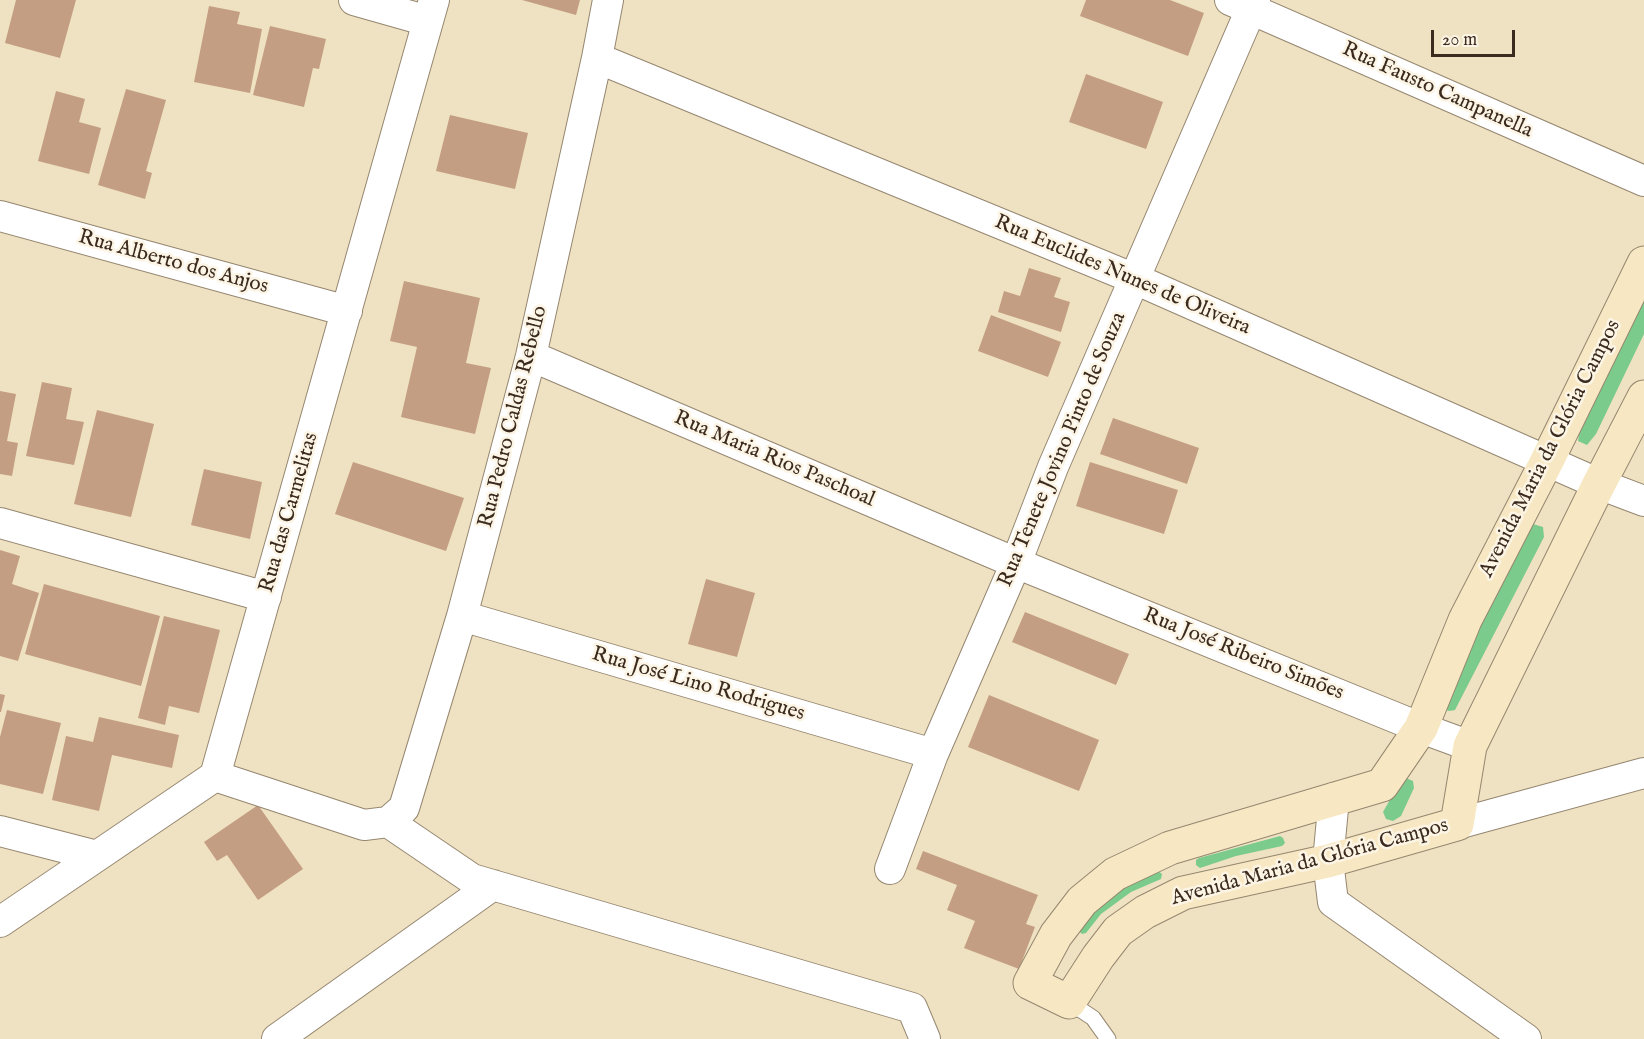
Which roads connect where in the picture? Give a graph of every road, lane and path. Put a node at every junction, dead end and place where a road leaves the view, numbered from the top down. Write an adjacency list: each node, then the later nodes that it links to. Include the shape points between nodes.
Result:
1 (354, 0): 4 (street)
2 (608, 0): 5 (street, Rua Pedro Caldas Rebello)
3 (1245, 3): 6 (street, Rua Fausto Campanella); 9 (street, Rua Tenete Jovino Pinto de Souza)
4 (431, 11): 10 (street, Rua das Carmelitas)
5 (597, 58): 9 (street, Rua Euclides Nunes de Oliveira); 11 (street, Rua Pedro Caldas Rebello)
6 (1644, 182)
7 (0, 216): 10 (street, Rua Alberto dos Anjos)
8 (1644, 263): 13 (street, Avenida Maria da Glória Campos)
9 (1135, 279): 13 (street, Rua Euclides Nunes de Oliveira); 17 (street, Rua Tenete Jovino Pinto de Souza)
10 (347, 310): 18 (street, Rua das Carmelitas)
11 (531, 356): 17 (street, Rua Maria Rios Paschoal); 19 (street, Rua Pedro Caldas Rebello)
12 (1644, 397): 14 (street, Avenida Maria da Glória Campos)
13 (1547, 461): 14 (street, Rua Euclides Nunes de Oliveira); 20 (street, Avenida Maria da Glória Campos, via 1465,620)
14 (1599, 484): 15 (street, Rua Euclides Nunes de Oliveira); 21 (street, Avenida Maria da Glória Campos)
15 (1644, 501)
16 (0, 523): 18 (street)
17 (1016, 563): 20 (street, Rua José Ribeiro Simões); 22 (street, Rua Tenete Jovino Pinto de Souza)
18 (266, 597): 24 (street, Rua das Carmelitas)
19 (462, 616): 22 (street, Rua José Lino Rodrigues); 26 (street, Rua Pedro Caldas Rebello, via 404,808)
20 (1421, 728): 21 (street, Rua José Ribeiro Simões); 25 (street, Avenida Maria da Glória Campos, via 1382,784)
21 (1470, 746): 27 (street, Avenida Maria da Glória Campos)
22 (933, 754): 31 (street, Rua Tenete Jovino Pinto de Souza)
23 (1644, 773): 27 (street)
24 (215, 776): 26 (street, via 364,825); 29 (street)
25 (1334, 798): 30 (street); 34 (street, Avenida Maria da Glória Campos, via 1170,848 1115,874 1082,900 1056,935 1030,983)
26 (388, 822): 32 (street, via 472,879)
27 (1457, 824): 30 (street, Avenida Maria da Glória Campos)
28 (0, 831): 29 (street)
29 (97, 856): 33 (street)
30 (1328, 861): 34 (street, Avenida Maria da Glória Campos, via 1183,893 1145,912 1118,931); 38 (street, via 1333,902)
31 (890, 869)
32 (493, 885): 35 (street); 36 (street, via 912,1008)
33 (0, 922)
34 (1069, 1002): 37 (lane, via 1093,1018)
35 (277, 1039)
36 (925, 1039)
37 (1108, 1039)
38 (1527, 1039)

